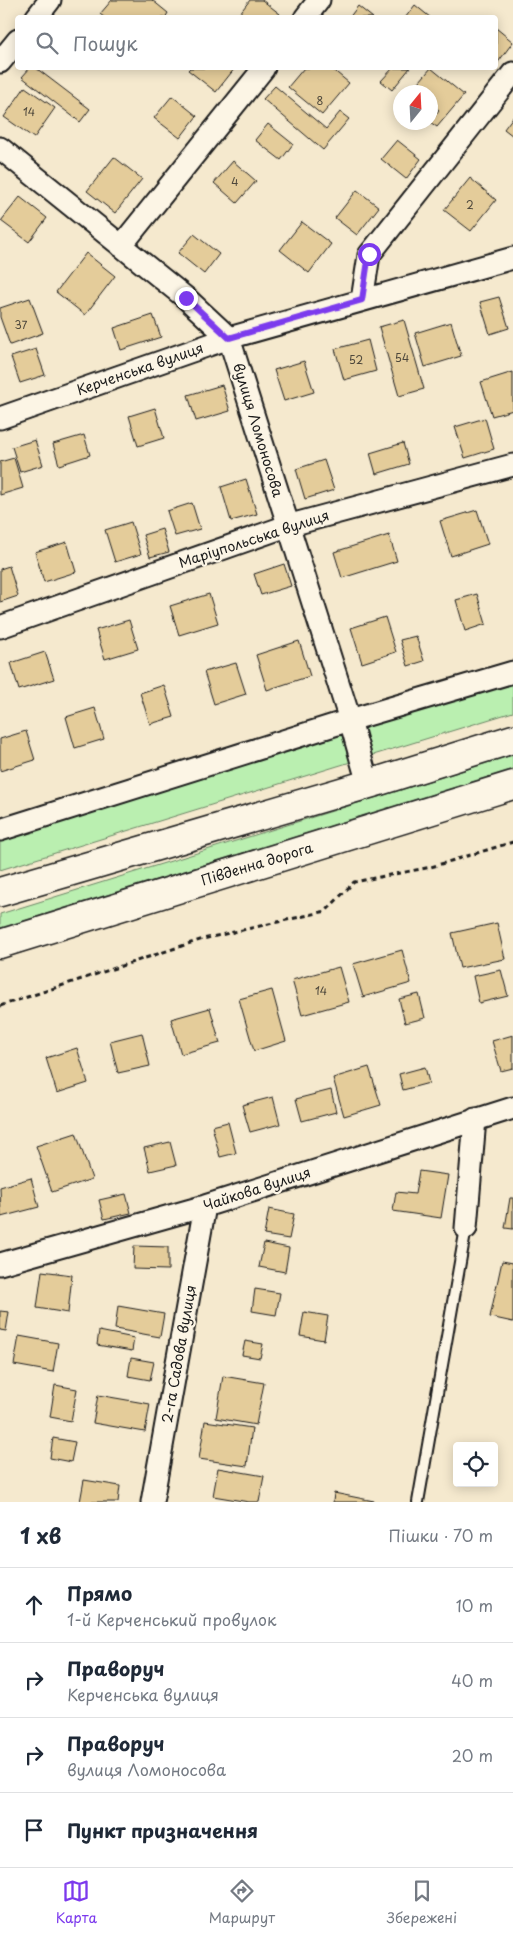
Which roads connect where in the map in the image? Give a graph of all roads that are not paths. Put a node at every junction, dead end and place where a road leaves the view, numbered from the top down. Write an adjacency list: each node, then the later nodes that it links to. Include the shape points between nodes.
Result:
1 (50, 0): 3 (street)
2 (318, 0): 4 (street)
3 (38, 15)
4 (306, 15)
5 (15, 44): 6 (street)
6 (0, 62)
7 (262, 70): 10 (street)
8 (513, 73): 12 (street, via 369,254)
9 (0, 148): 10 (street, вулиця Ломоносова)
10 (122, 246): 13 (street, вулиця Ломоносова)
11 (513, 258): 12 (street, Керченська вулиця)
12 (362, 300): 13 (street, Керченська вулиця)
13 (229, 338): 14 (street, Керченська вулиця); 16 (street, вулиця Ломоносова)
14 (0, 418)
15 (513, 465): 16 (street, Маріупольська вулиця)
16 (287, 526): 17 (street, Маріупольська вулиця); 19 (street, вулиця Ломоносова)
17 (0, 627)
18 (513, 672): 19 (street)
19 (350, 720): 21 (street, вулиця Ломоносова); 23 (street)
20 (513, 738): 21 (main road)
21 (368, 784): 24 (main road)
22 (513, 785): 25 (main road, Південна дорога)
23 (0, 830)
24 (0, 892)
25 (0, 944)
26 (513, 1108): 27 (street, Чайкова вулиця)
27 (475, 1118): 28 (street, Чайкова вулиця); 29 (street)
28 (205, 1206): 30 (street, Чайкова вулиця); 31 (street, 2-га Садова вулиця)
29 (466, 1228): 32 (lane)
30 (0, 1264)
31 (152, 1502)
32 (418, 1502)

